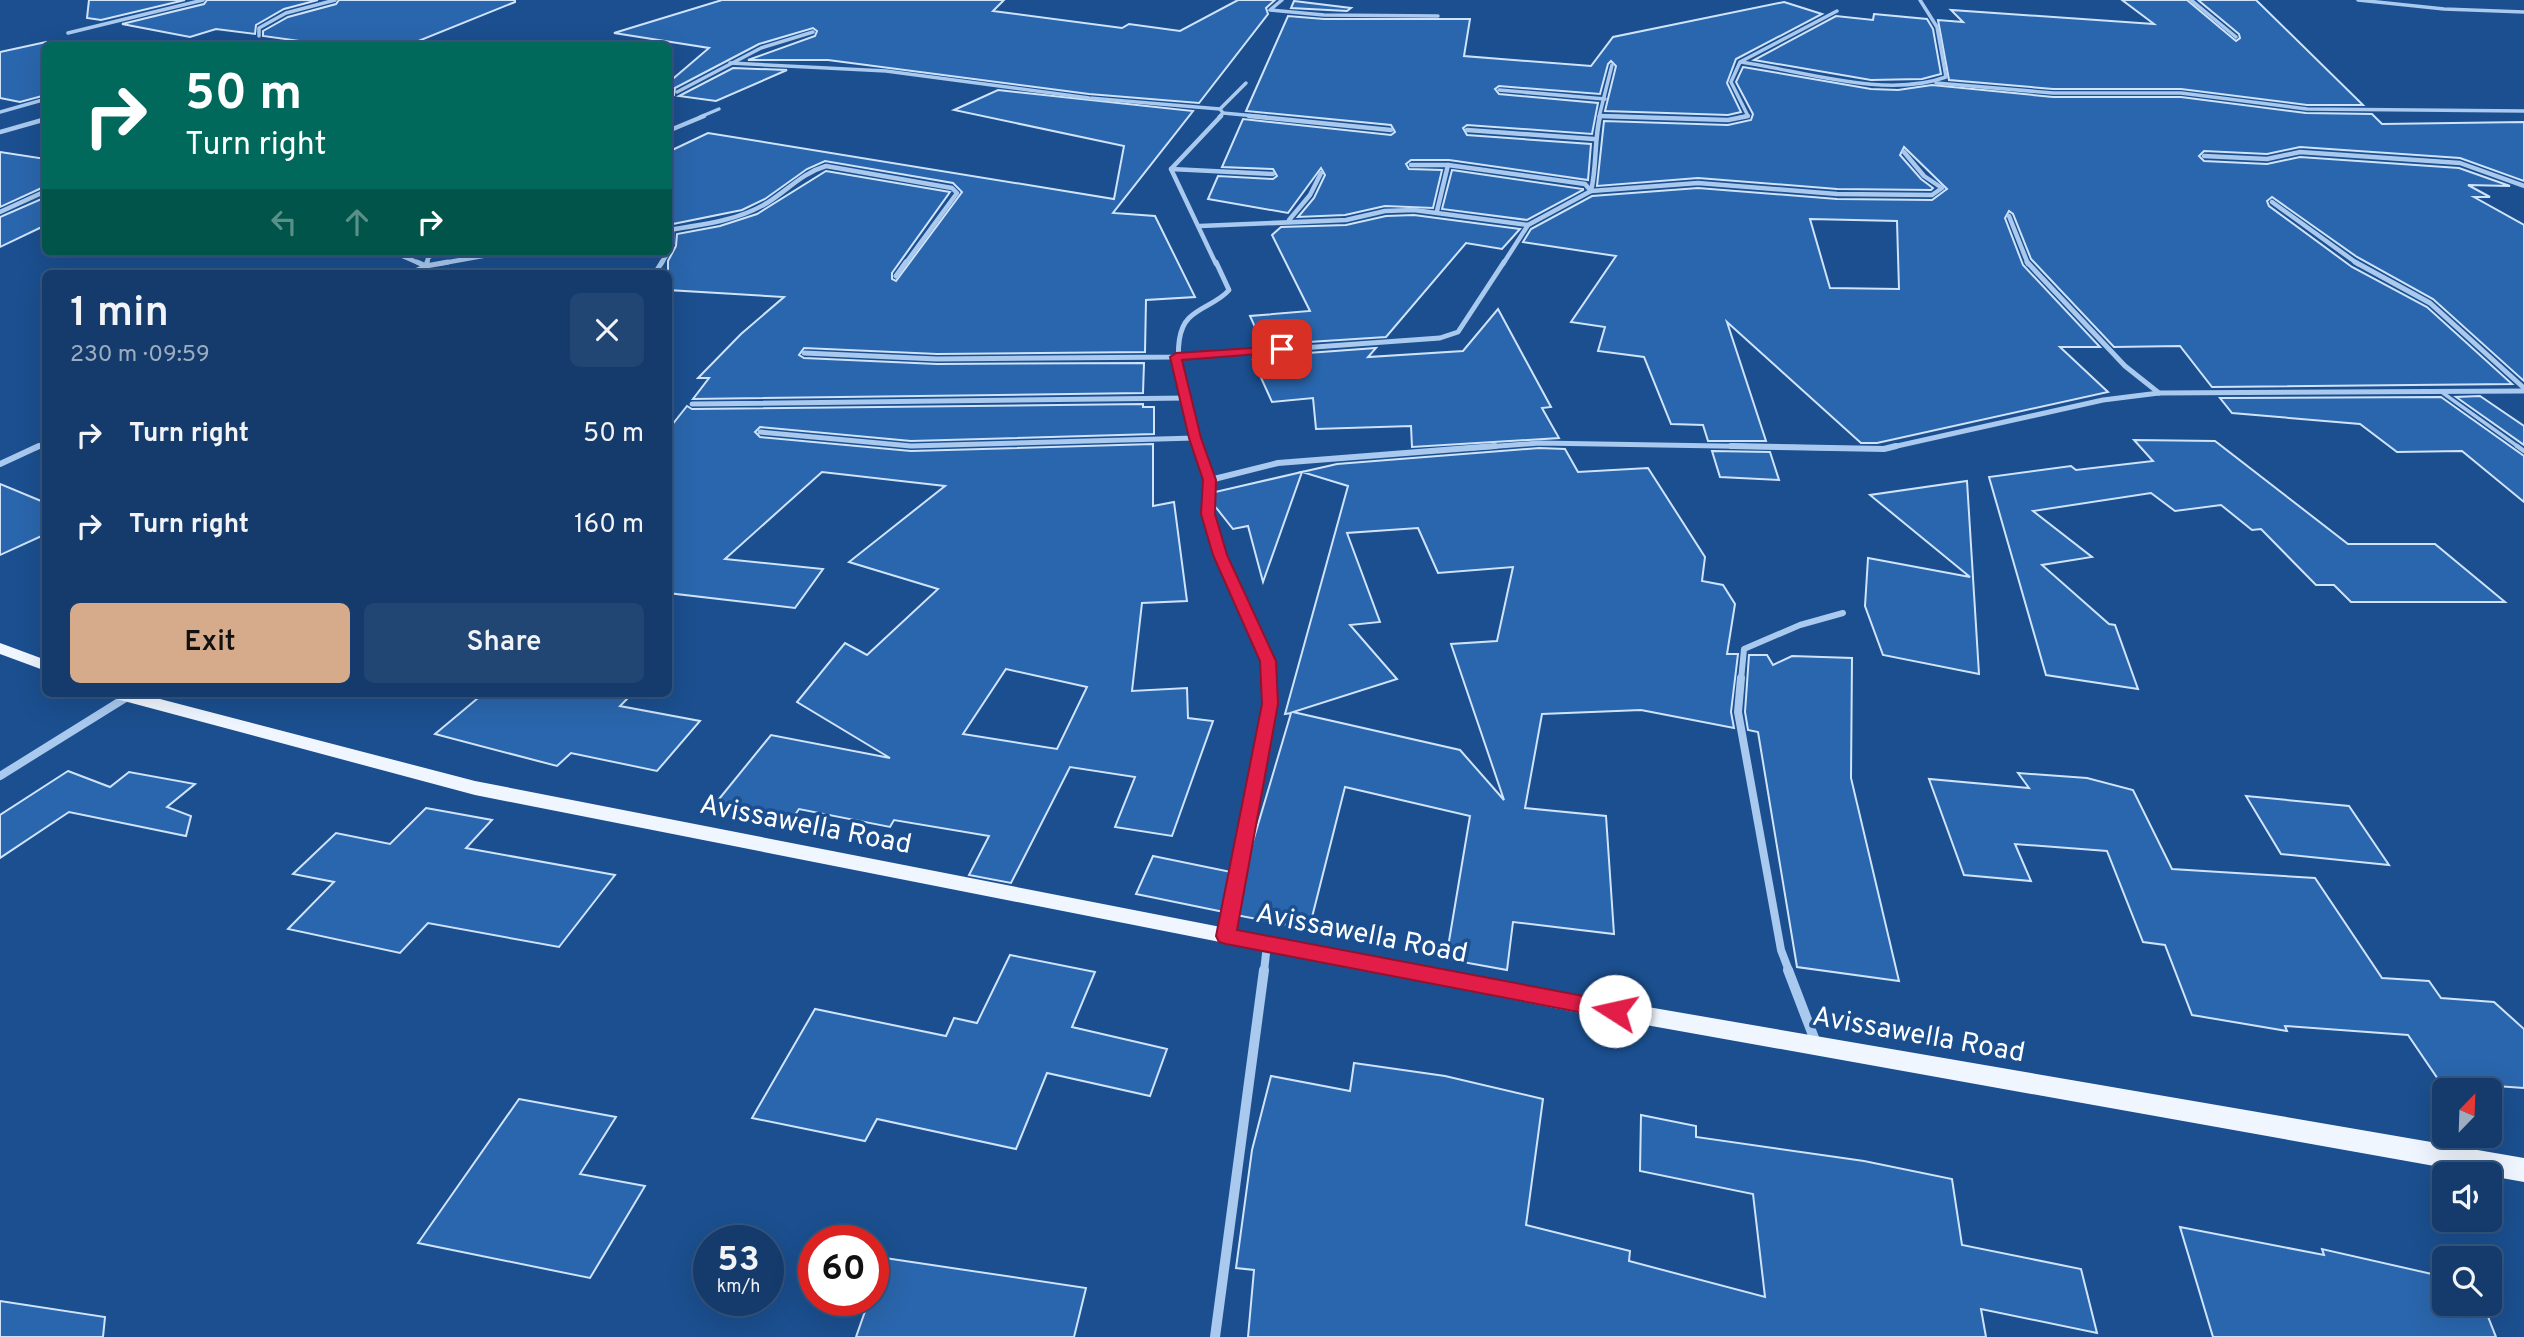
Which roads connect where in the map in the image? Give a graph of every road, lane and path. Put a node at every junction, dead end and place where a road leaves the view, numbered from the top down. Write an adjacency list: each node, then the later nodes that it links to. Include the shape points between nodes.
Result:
1 (203, 0): 11 (street)
2 (335, 0): 12 (street, via 268,20 258,28)
3 (1282, 0): 9 (street, via 1270,10)
4 (1920, 0): 18 (street, via 1935,13 1939,31 1946,77)
5 (2192, 0): 13 (street)
6 (2358, 0): 8 (street)
7 (1837, 11): 14 (street)
8 (2524, 12)
9 (1438, 16)
10 (813, 32): 15 (street)
11 (68, 33)
12 (259, 36)
13 (2236, 37)
14 (1741, 62): 18 (street, via 1822,77); 27 (street, via 1731,82 1748,116 1728,120)
15 (730, 63): 20 (street); 24 (street, via 886,71)
16 (1612, 65): 21 (street)
17 (1246, 83): 24 (street)
18 (1936, 83): 25 (street, via 2053,93 2181,93 2306,109)
19 (1499, 90): 21 (street)
20 (677, 92)
21 (1605, 99): 27 (street)
22 (42, 100): 26 (street)
23 (719, 109): 29 (street)
24 (1221, 111): 30 (street); 38 (street)
25 (2524, 111)
26 (0, 112)
27 (1600, 116): 33 (street)
28 (42, 120): 32 (street)
29 (672, 129)
30 (1391, 130)
31 (1467, 130): 33 (street)
32 (0, 132)
33 (1594, 139): 42 (street)
34 (1904, 152): 42 (street, via 1924,176 1942,188 1932,195 1837,194 1698,183)
35 (2204, 156): 41 (street, via 2267,159 2300,152 2460,163)
36 (1411, 165): 37 (street)
37 (1448, 165): 42 (street, via 1585,184); 45 (street)
38 (1171, 169): 40 (street); 50 (street, via 1184,203)
39 (1321, 173): 48 (street)
40 (1273, 174)
41 (2524, 186)
42 (1591, 191): 49 (street)
43 (42, 193): 46 (street)
44 (2272, 202): 60 (street, via 2358,264 2430,303)
45 (1437, 211): 48 (street); 49 (street)
46 (0, 212)
47 (2009, 216): 61 (street, via 2027,263 2125,366)
48 (1289, 220): 50 (street)
49 (1528, 225): 59 (street, via 1458,332 1440,338)
50 (1200, 226): 59 (street, via 1229,290 1224,299 1194,314 1183,326)
51 (672, 230): 57 (street, via 743,213 765,203 810,169 826,166 952,188 957,193)
52 (402, 256): 55 (street)
53 (431, 256): 55 (street)
54 (482, 256): 55 (street)
55 (426, 266): 56 (street)
56 (417, 270)
57 (896, 276)
58 (804, 353): 59 (street, via 937,359)
59 (1176, 357): 63 (street)
60 (2524, 390): 62 (street)
61 (2160, 393): 62 (street); 70 (street, via 2103,400 1884,449 1539,443 1278,463)
62 (2442, 393): 68 (lane)
63 (1187, 398): 64 (street); 66 (street)
64 (692, 404)
65 (760, 432): 66 (street, via 911,446)
66 (1195, 438): 70 (street)
67 (42, 445): 69 (street)
68 (2524, 451)
69 (0, 464)
70 (1210, 480): 77 (street, via 1208,514 1220,555 1268,661 1270,693)
71 (1843, 613): 79 (street, via 1744,649 1738,712 1781,950)
72 (0, 648): 73 (main road)
73 (42, 664)
74 (118, 697): 76 (street)
75 (129, 697): 77 (main road, Avissawella Road, via 475,788)
76 (0, 776)
77 (1226, 936): 78 (main road, Avissawella Road)
78 (1267, 945): 79 (main road, Avissawella Road); 81 (street)
79 (1817, 1045): 80 (main road, Avissawella Road)
80 (2524, 1170)
81 (1215, 1337)

